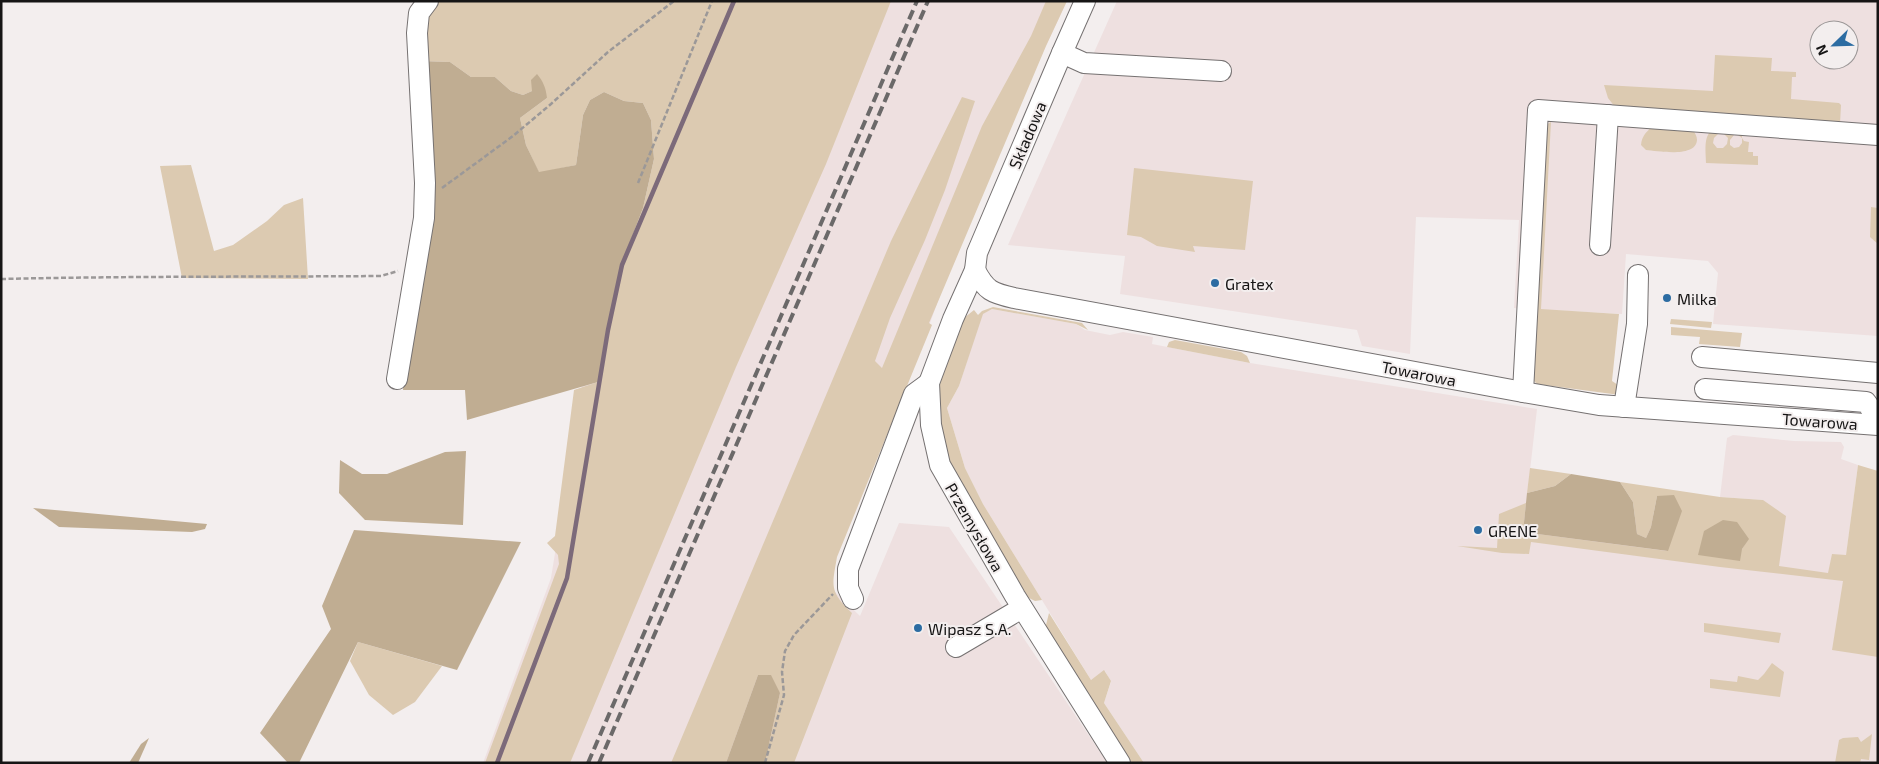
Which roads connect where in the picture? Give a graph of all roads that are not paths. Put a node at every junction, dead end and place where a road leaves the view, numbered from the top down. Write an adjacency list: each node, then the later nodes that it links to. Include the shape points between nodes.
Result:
1 (428, 1): 12 (street, via 419,12 417,33 424,218)
2 (1085, 1): 3 (street, Składowa)
3 (1062, 53): 4 (street, via 1084,63); 8 (street, Składowa, via 977,253)
4 (1221, 71)
5 (1608, 115): 6 (street); 7 (street); 15 (street, via 1538,110)
6 (1878, 135)
7 (1600, 245)
8 (975, 270): 13 (street, Przemysłowa); 15 (street, Towarowa, via 983,285 996,294)
9 (1638, 274): 16 (street, via 1638,324)
10 (1702, 356): 11 (street)
11 (1878, 373)
12 (397, 379)
13 (929, 383): 19 (street, via 914,394 848,569 848,588); 20 (street, Przemysłowa, via 931,425 940,465)
14 (1705, 389): 17 (street, via 1866,402)
15 (1523, 392): 16 (street, Towarowa)
16 (1624, 407): 18 (street, Towarowa)
17 (1878, 419)
18 (1878, 425)
19 (843, 596)
20 (1022, 608): 21 (street); 22 (street, Przemysłowa)
21 (956, 647)
22 (1120, 763)

